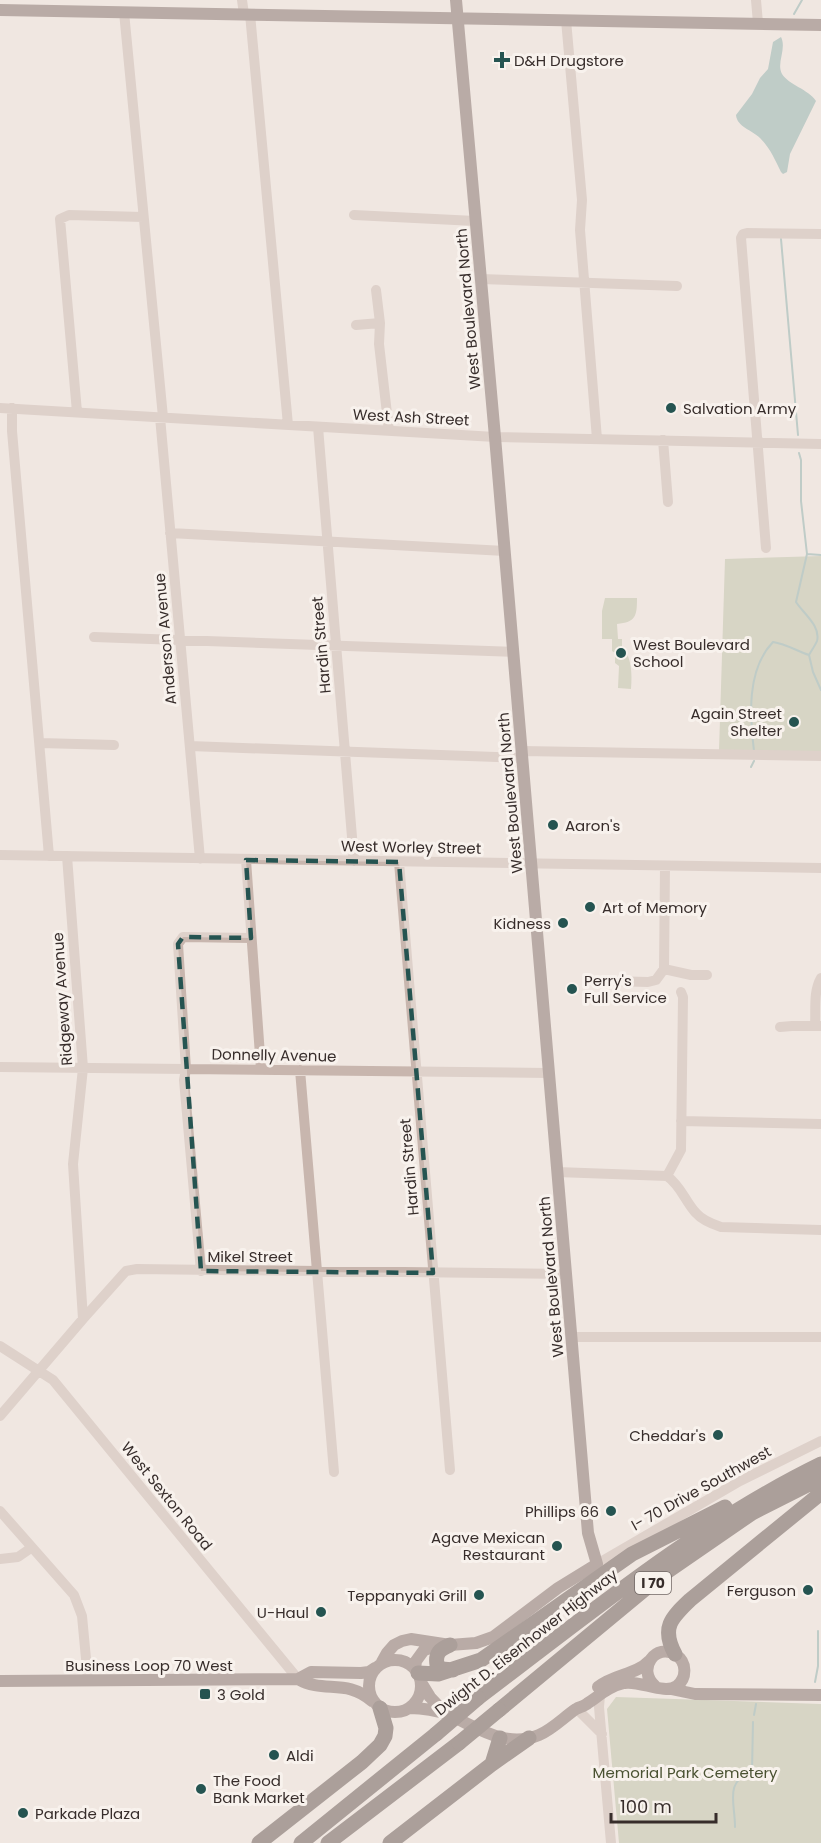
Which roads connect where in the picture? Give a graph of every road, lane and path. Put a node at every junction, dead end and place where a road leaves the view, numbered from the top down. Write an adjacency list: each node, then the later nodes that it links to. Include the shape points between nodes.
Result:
1 (242, 0): 6 (street)
2 (456, 0): 7 (main road, West Boulevard North)
3 (756, 0): 9 (street)
4 (0, 10): 5 (main road)
5 (124, 12): 6 (main road); 12 (street, Anderson Avenue)
6 (247, 14): 7 (main road); 25 (street)
7 (457, 18): 8 (main road); 13 (main road, West Boulevard North)
8 (566, 20): 9 (main road); 16 (street, via 582,200 579,230)
9 (758, 23): 10 (main road)
10 (821, 25)
11 (354, 215): 13 (street)
12 (143, 217): 23 (street, via 69,215 60,219); 24 (street, Anderson Avenue)
13 (475, 221): 15 (main road, West Boulevard North)
14 (821, 234): 31 (street, via 747,232 741,238)
15 (481, 279): 16 (street); 28 (main road, West Boulevard North)
16 (584, 282): 17 (street); 29 (street)
17 (677, 286)
18 (376, 290): 19 (street)
19 (380, 323): 20 (street); 27 (street)
20 (356, 325)
21 (0, 408): 22 (street, West Ash Street)
22 (12, 408): 23 (street, West Ash Street); 42 (street)
23 (77, 412): 24 (street, West Ash Street)
24 (161, 417): 25 (street, West Ash Street); 34 (street, Anderson Avenue)
25 (288, 425): 26 (street, West Ash Street)
26 (318, 427): 27 (street, West Ash Street); 35 (street, Hardin Street)
27 (388, 431): 28 (street, West Ash Street)
28 (495, 437): 29 (street, West Ash Street); 37 (main road, West Boulevard North)
29 (597, 439): 30 (street, West Ash Street)
30 (663, 440): 31 (street, West Ash Street); 33 (street)
31 (757, 442): 32 (street, West Ash Street); 36 (street)
32 (821, 444)
33 (668, 502)
34 (170, 533): 35 (street); 39 (street, Anderson Avenue)
35 (328, 541): 37 (street); 40 (street, Hardin Street)
36 (766, 548)
37 (505, 551): 41 (main road, West Boulevard North)
38 (94, 637): 39 (street)
39 (180, 641): 40 (street); 44 (street, Anderson Avenue)
40 (336, 646): 41 (street); 45 (street, Hardin Street)
41 (514, 652): 46 (main road, West Boulevard North)
42 (40, 743): 43 (street); 49 (street)
43 (114, 745)
44 (189, 746): 45 (street); 51 (street, Anderson Avenue)
45 (345, 751): 46 (street); 53 (street, Hardin Street)
46 (522, 754): 47 (street); 55 (main road, West Boulevard North)
47 (821, 756)
48 (0, 855): 49 (street, West Worley Street)
49 (49, 856): 50 (street, West Worley Street)
50 (67, 856): 51 (street, West Worley Street); 67 (street, Ridgeway Avenue)
51 (200, 859): 52 (street, West Worley Street)
52 (246, 860): 53 (street, West Worley Street); 58 (street)
53 (354, 861): 54 (street, West Worley Street)
54 (399, 862): 55 (street, West Worley Street); 71 (street, Hardin Street)
55 (531, 863): 56 (street, West Worley Street); 72 (main road, West Boulevard North)
56 (664, 866): 57 (street, West Worley Street); 59 (street)
57 (821, 868)
58 (251, 938): 68 (street, via 183,937 178,945); 69 (street)
59 (664, 969): 60 (street); 62 (street, via 656,980 648,982)
60 (707, 975)
61 (821, 978): 64 (street, via 816,993)
62 (609, 981)
63 (681, 992): 73 (street)
64 (818, 1026): 65 (street)
65 (780, 1028)
66 (0, 1066): 67 (street, Donnelly Avenue)
67 (83, 1068): 68 (street, Donnelly Avenue); 82 (street, Ridgeway Avenue, via 73,1164)
68 (186, 1069): 69 (street, Donnelly Avenue); 78 (street)
69 (261, 1069): 70 (street, Donnelly Avenue)
70 (300, 1070): 71 (street, Donnelly Avenue); 79 (street)
71 (416, 1072): 72 (street, Donnelly Avenue); 80 (street, Hardin Street)
72 (548, 1073): 75 (main road, West Boulevard North)
73 (681, 1121): 74 (street); 76 (street, via 681,1150)
74 (821, 1124)
75 (557, 1172): 76 (street); 81 (main road, West Boulevard North)
76 (667, 1176): 77 (street, via 680,1188 696,1214 721,1227)
77 (821, 1230)
78 (201, 1271): 79 (street, Mikel Street); 82 (street, Mikel Street, via 126,1271)
79 (316, 1271): 80 (street, Mikel Street); 91 (street)
80 (433, 1273): 81 (street, Mikel Street); 90 (street, Hardin Street)
81 (566, 1274): 84 (main road, West Boulevard North)
82 (83, 1319): 86 (street, Mikel Street)
83 (821, 1337): 84 (street)
84 (572, 1338): 98 (main road, West Boulevard North, via 588,1533)
85 (0, 1346): 86 (street, West Sexton Road)
86 (39, 1370): 87 (street, Mikel Street); 106 (street, West Sexton Road, via 53,1380)
87 (0, 1416)
88 (821, 1441): 98 (street, I- 70 Drive Southwest, via 740,1481)
89 (821, 1464): 93 (highway, Dwight D. Eisenhower Highway / I 70)
90 (450, 1470)
91 (334, 1472)
92 (821, 1478): 124 (highway, I 70, bridge, via 752,1513 662,1575 459,1743)
93 (780, 1484): 103 (highway, via 764,1487 632,1554 481,1660); 123 (highway, Dwight D. Eisenhower Highway / I 70, bridge, via 710,1527 609,1598 478,1698)
94 (821, 1492): 100 (highway, via 672,1618 668,1638)
95 (0, 1511): 96 (street)
96 (32, 1548): 97 (street, via 18,1557); 107 (street, via 74,1595 82,1616)
97 (0, 1559)
98 (597, 1564): 99 (main road, via 494,1637)
99 (447, 1645): 102 (main road, via 402,1641 394,1645); 103 (highway, via 435,1657 436,1665); 104 (main road, via 424,1650 416,1661)
100 (675, 1654): 101 (main road, via 658,1653); 105 (main road, via 683,1663)
101 (649, 1661): 109 (main road, via 646,1672); 116 (main road, via 644,1667 603,1683 582,1699)
102 (379, 1665): 104 (main road, via 400,1660); 106 (main road, Business Loop 70 West, via 364,1673 311,1672); 114 (main road, via 368,1685)
103 (453, 1670): 104 (highway)
104 (419, 1675): 115 (main road, via 421,1693); 117 (main road, via 430,1697)
105 (684, 1675): 110 (main road); 111 (main road, via 694,1687)
106 (298, 1679): 107 (main road, Business Loop 70 West); 114 (main road, Business Loop 70 West, via 309,1685 356,1689)
107 (88, 1680): 108 (main road, Business Loop 70 West)
108 (0, 1681)
109 (655, 1686): 110 (main road); 112 (main road, via 622,1683)
110 (671, 1689): 111 (main road)
111 (711, 1693): 113 (main road)
112 (600, 1695): 116 (main road); 118 (street)
113 (821, 1695)
114 (376, 1705): 115 (main road, via 396,1713); 122 (highway, via 386,1728 380,1745)
115 (409, 1708): 117 (main road)
116 (577, 1709): 118 (street); 120 (main road, via 550,1729)
117 (447, 1714): 119 (main road)
118 (602, 1734): 126 (street)
119 (500, 1738): 120 (main road); 121 (highway)
120 (529, 1738): 121 (highway)
121 (492, 1764): 125 (highway)
122 (259, 1843)
123 (301, 1843)
124 (328, 1843)
125 (390, 1843)
126 (611, 1843)

